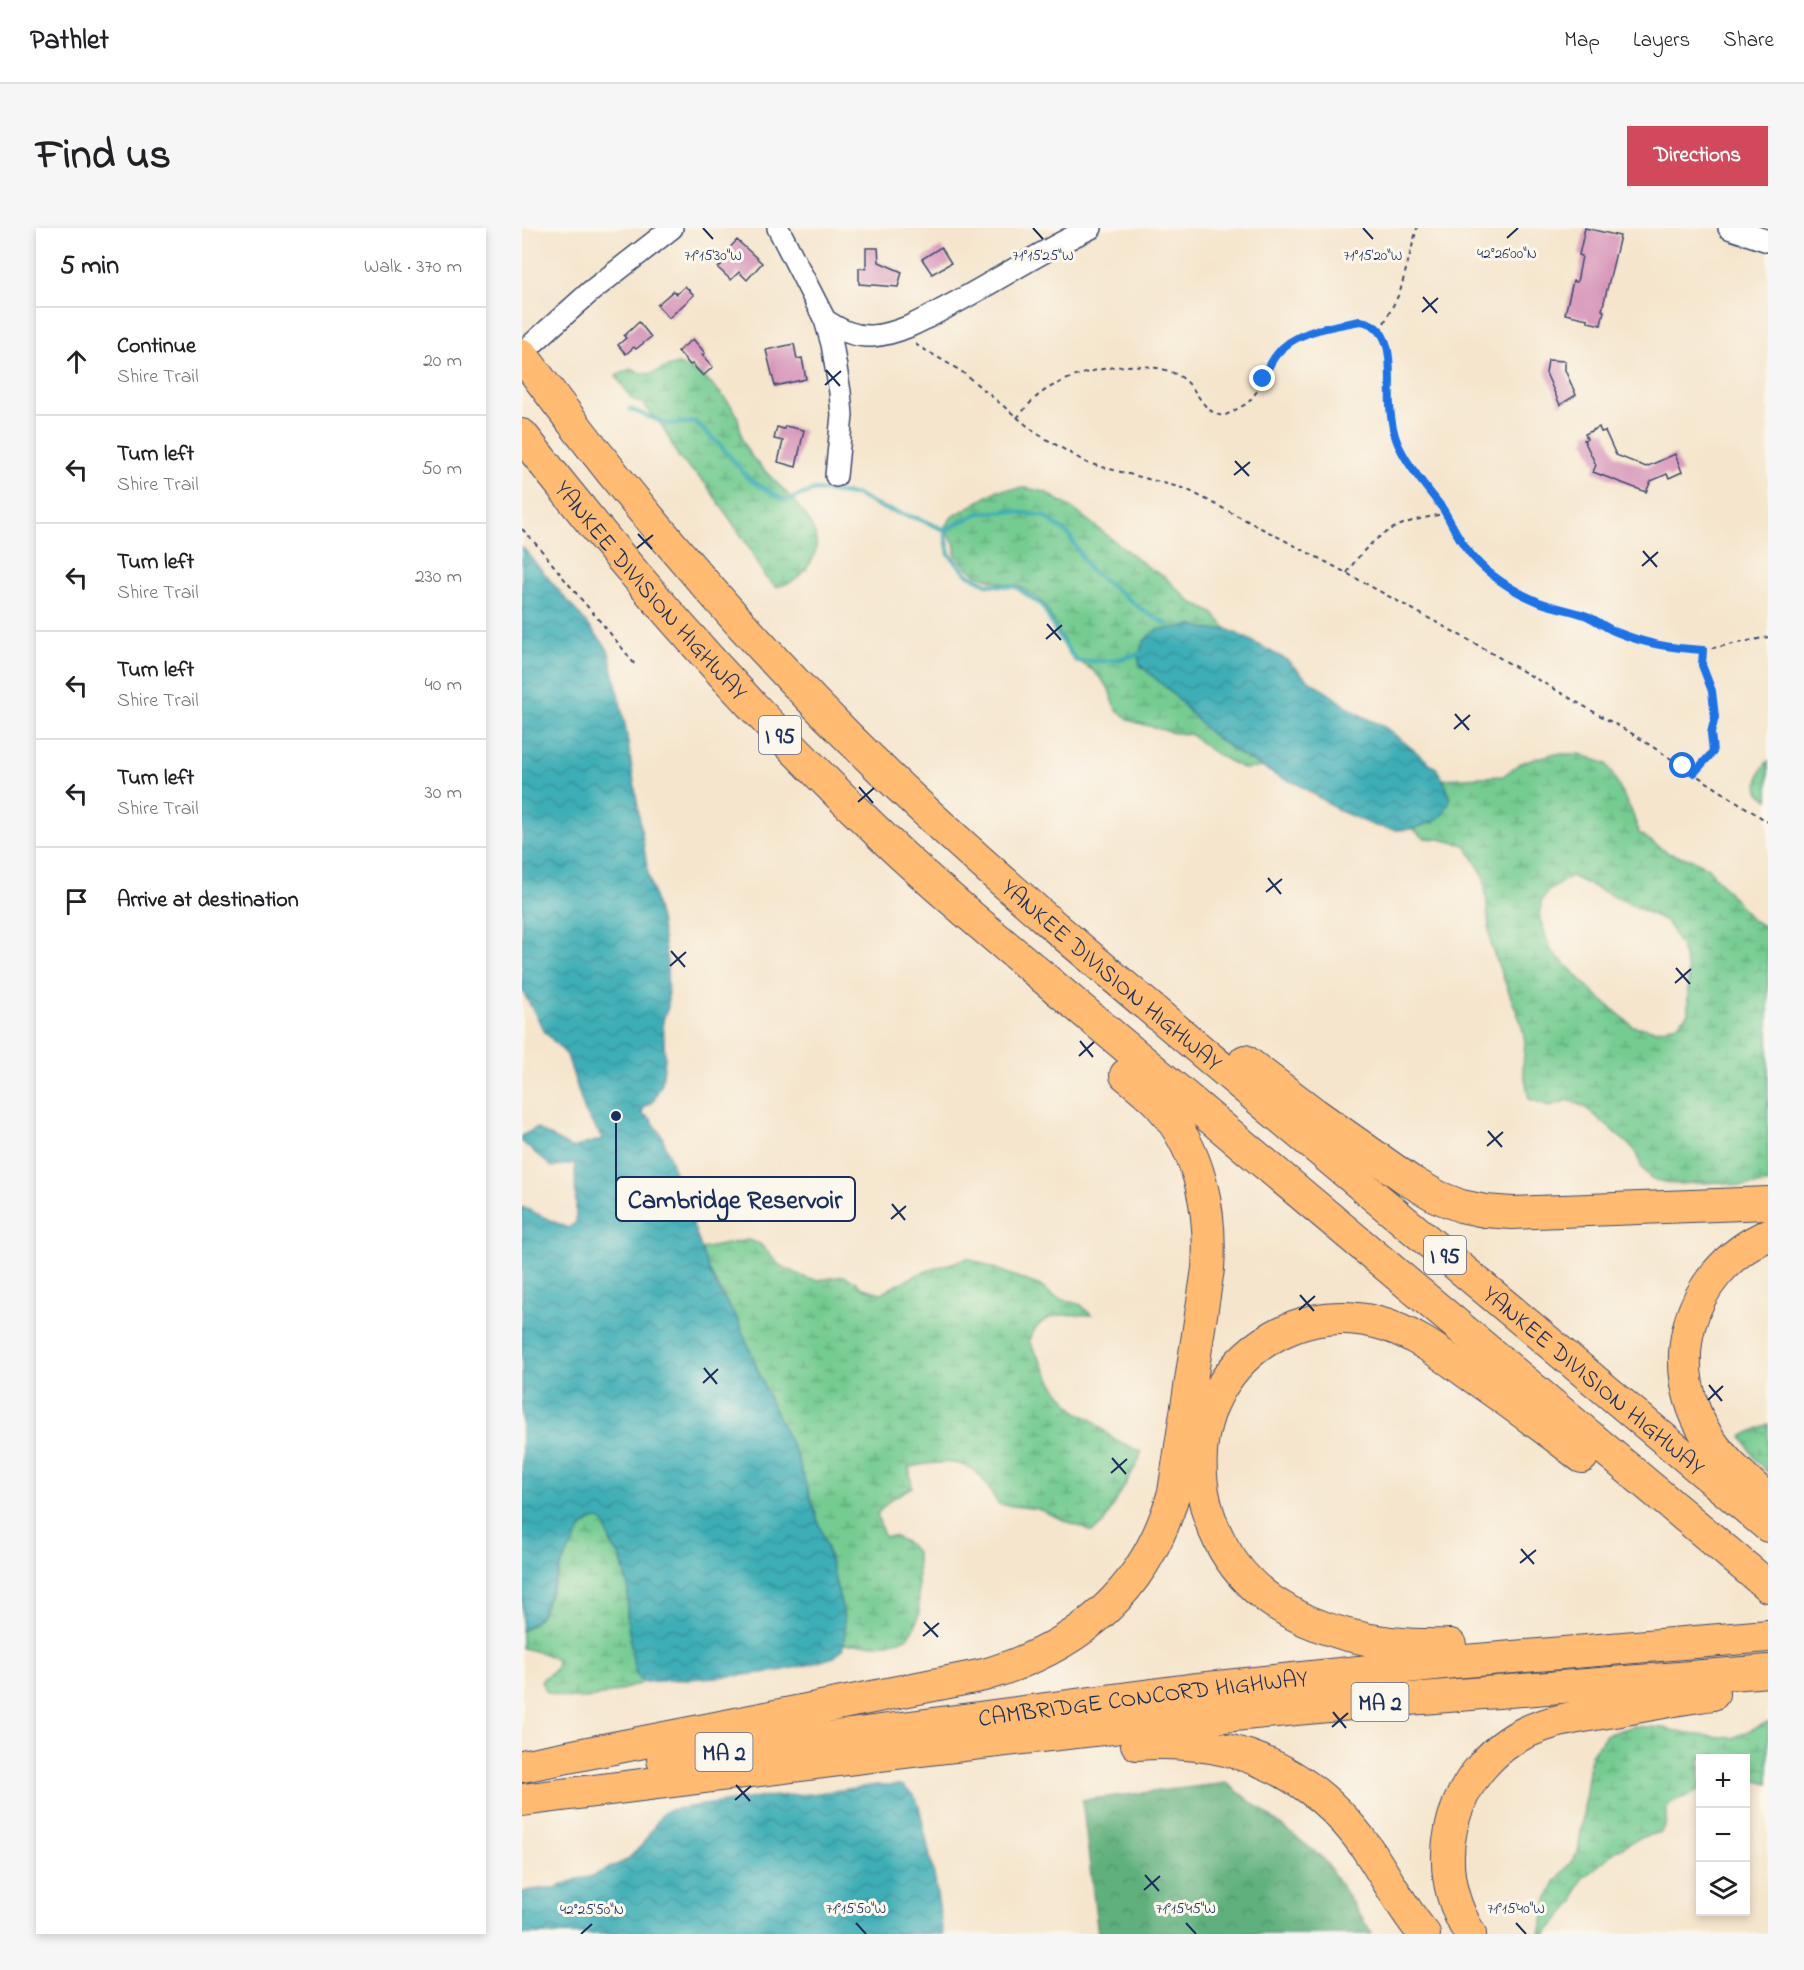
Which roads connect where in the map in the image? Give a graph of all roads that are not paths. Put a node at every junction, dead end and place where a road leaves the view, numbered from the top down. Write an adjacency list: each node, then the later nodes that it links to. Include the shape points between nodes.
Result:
1 (672, 228): 7 (street, via 590,292)
2 (778, 228): 6 (street)
3 (1090, 228): 6 (street, via 895,332 855,335)
4 (1729, 228): 5 (street)
5 (1768, 241)
6 (825, 320): 9 (street, via 842,415)
7 (522, 354): 10 (highway, YANKEE DIVISION HIGHWAY / I 95, via 598,456 673,546 814,702 966,849)
8 (522, 435): 11 (highway, YANKEE DIVISION HIGHWAY / I 95, via 672,616 817,773 932,883)
9 (836, 476)
10 (1121, 983): 12 (highway, via 1194,1019 1383,1163 1425,1190 1461,1206 1526,1213); 16 (highway, YANKEE DIVISION HIGHWAY / I 95)
11 (1072, 1002): 15 (highway, YANKEE DIVISION HIGHWAY / I 95); 23 (highway, via 1119,1069 1171,1119 1196,1167 1208,1220 1208,1269 1174,1492 1159,1536 1133,1580 1105,1611 1073,1635 998,1671)
12 (1768, 1203)
13 (1768, 1235): 14 (highway, via 1737,1253 1708,1285 1691,1319 1684,1362 1690,1400 1710,1441)
14 (1768, 1499)
15 (1683, 1515): 17 (highway, YANKEE DIVISION HIGHWAY / I 95); 19 (highway, via 1610,1480 1527,1414 1434,1349 1381,1324 1338,1318 1299,1325 1263,1343 1236,1367 1221,1387 1207,1419 1201,1450 1201,1482 1220,1544 1253,1586 1305,1620 1359,1638 1422,1646 1472,1644)
16 (1768, 1526)
17 (1768, 1586)
18 (1755, 1637): 19 (highway, CAMBRIDGE CONCORD HIGHWAY / MA 2)
19 (1550, 1654): 25 (highway, CAMBRIDGE CONCORD HIGHWAY / MA 2, via 1189,1690)
20 (1768, 1671): 22 (highway, CAMBRIDGE CONCORD HIGHWAY / MA 2, via 1359,1704)
21 (1768, 1687): 29 (highway, via 1549,1724 1498,1750 1467,1786 1450,1833 1449,1881)
22 (992, 1741): 24 (highway, CAMBRIDGE CONCORD HIGHWAY / MA 2); 28 (highway, via 1091,1749 1195,1743 1259,1759 1297,1780 1338,1812)
23 (522, 1766)
24 (757, 1770): 26 (highway, CAMBRIDGE CONCORD HIGHWAY / MA 2); 27 (highway, via 709,1785)
25 (522, 1779)
26 (522, 1800)
27 (522, 1811)
28 (1424, 1934)
29 (1470, 1934)

